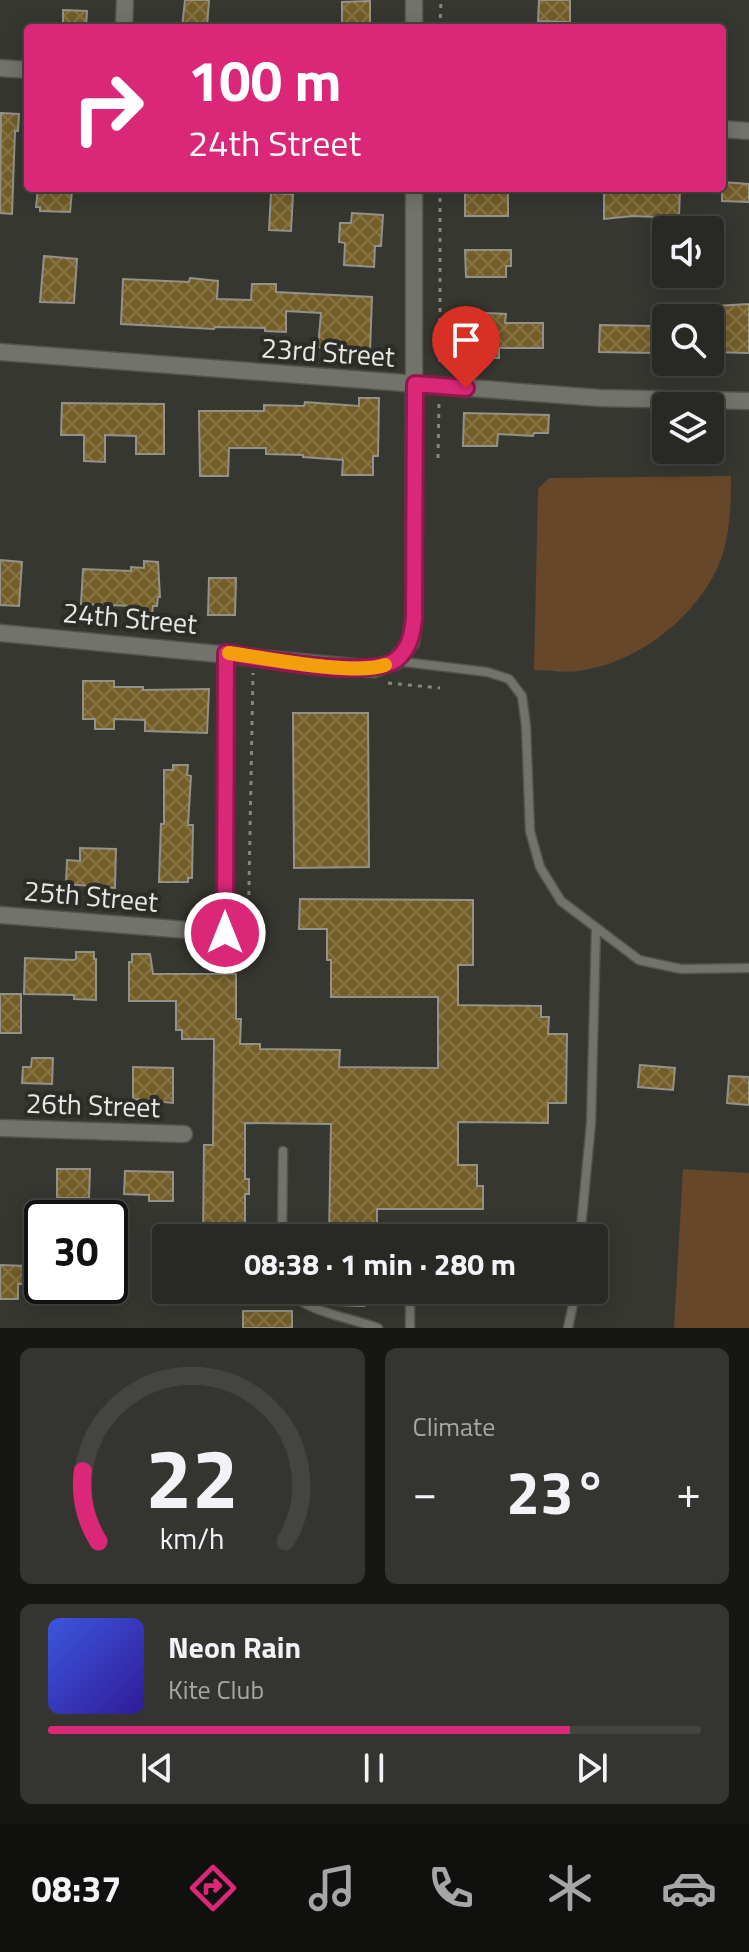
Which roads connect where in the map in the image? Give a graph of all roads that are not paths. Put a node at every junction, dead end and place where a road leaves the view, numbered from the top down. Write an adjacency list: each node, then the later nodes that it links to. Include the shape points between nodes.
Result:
1 (125, 0): 3 (street)
2 (414, 0): 4 (street)
3 (124, 24)
4 (414, 24)
5 (0, 68): 6 (street)
6 (24, 70)
7 (726, 129): 8 (street)
8 (749, 131)
9 (414, 192): 11 (street)
10 (0, 352): 11 (street, 23rd Street)
11 (415, 384): 12 (street, 23rd Street, via 600,398); 15 (street, via 414,619 411,642)
12 (749, 401)
13 (0, 633): 14 (street, 24th Street)
14 (226, 653): 15 (street, 24th Street, via 363,669); 16 (street, 25th Street, via 225,933)
15 (396, 661): 17 (lane, via 487,672 509,679 522,696 530,831 540,867 561,901)
16 (0, 915)
17 (596, 929): 18 (lane, via 639,960 660,967); 23 (lane, via 591,1123)
18 (749, 968)
19 (0, 1128): 20 (street, 26th Street)
20 (184, 1134)
21 (283, 1151): 22 (lane)
22 (282, 1224)
23 (581, 1224)
24 (307, 1304): 27 (lane)
25 (410, 1304): 28 (lane)
26 (573, 1304): 29 (lane)
27 (378, 1328)
28 (410, 1328)
29 (568, 1328)

